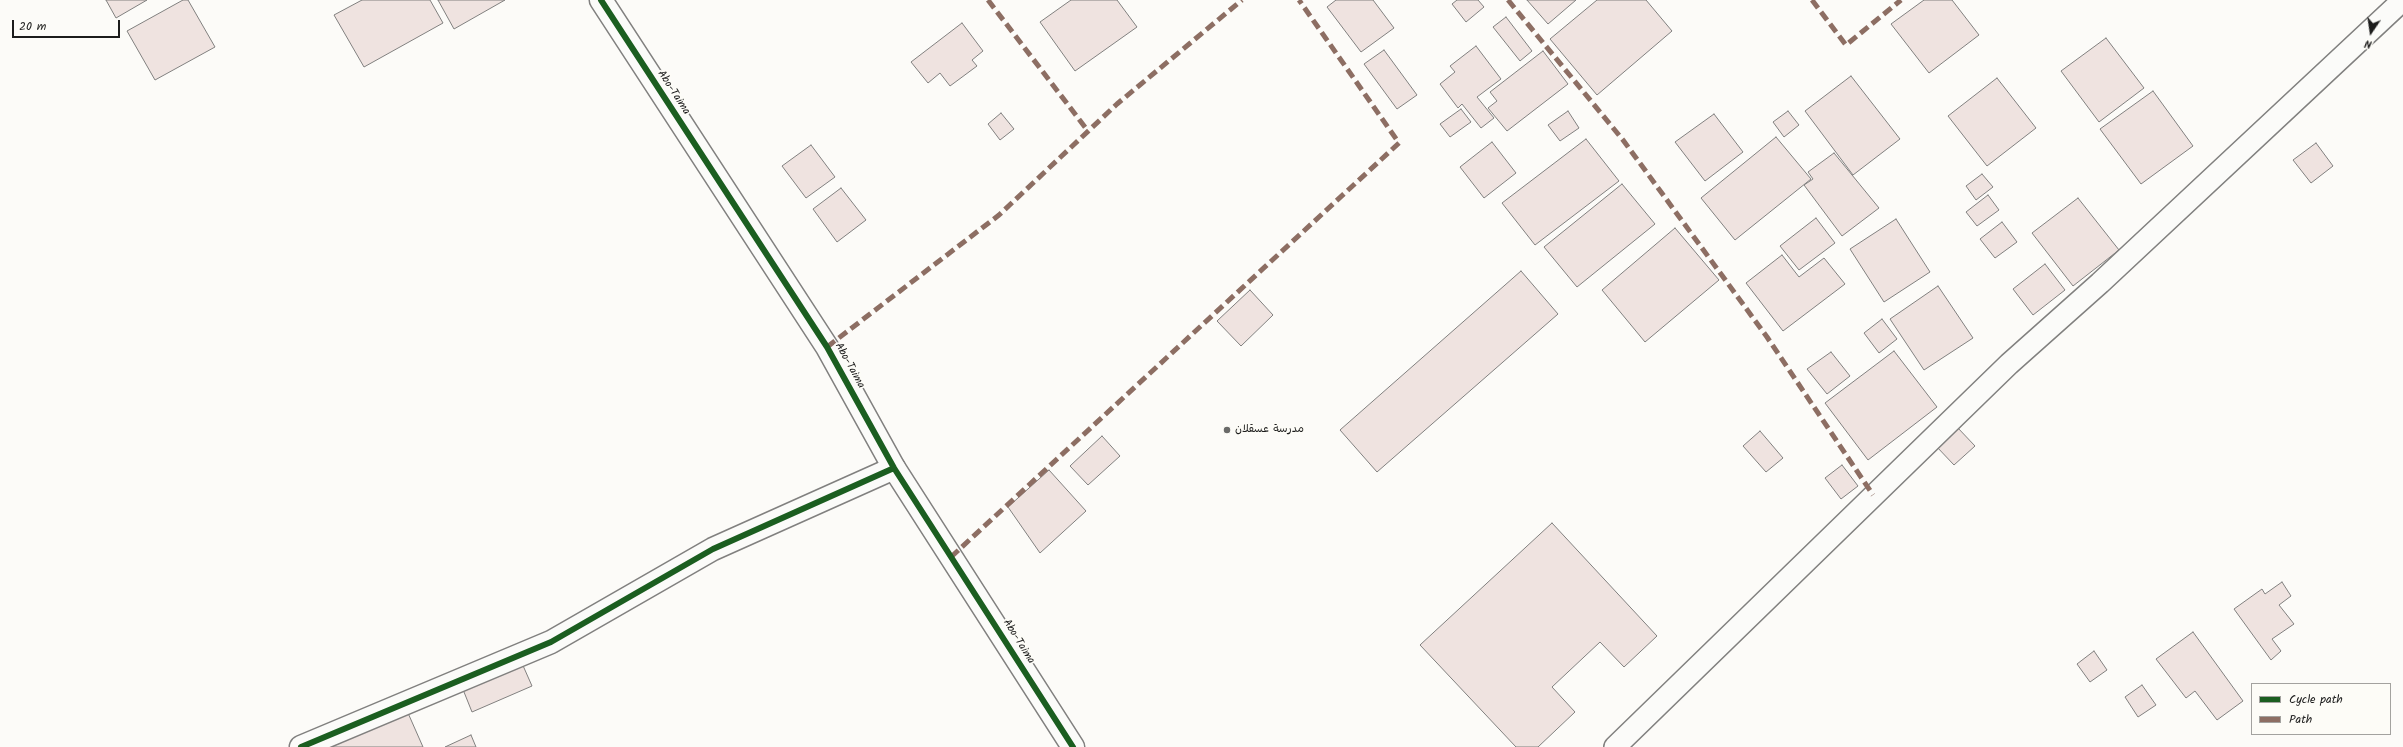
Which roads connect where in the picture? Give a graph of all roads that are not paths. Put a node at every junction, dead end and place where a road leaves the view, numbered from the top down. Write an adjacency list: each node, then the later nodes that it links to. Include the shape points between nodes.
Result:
1 (601, 0): 3 (street, Abo-Taima, via 827,347)
2 (2402, 0): 6 (lane, via 2100,283 2003,370)
3 (894, 468): 4 (street, via 714,549 551,642); 5 (street, Abo-Taima)
4 (301, 747)
5 (1073, 747)
6 (1615, 747)

